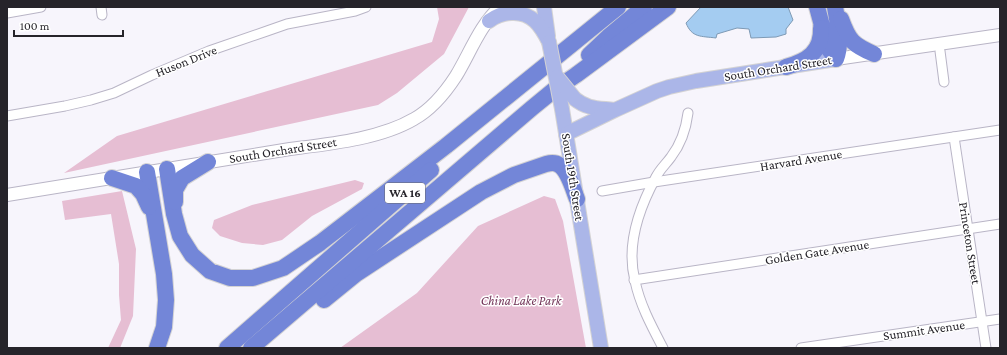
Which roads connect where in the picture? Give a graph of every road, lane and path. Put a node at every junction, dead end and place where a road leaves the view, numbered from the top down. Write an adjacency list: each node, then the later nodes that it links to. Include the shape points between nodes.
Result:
1 (41, 7): 9 (street)
2 (366, 7): 25 (street, Huson Drive, via 287,24 209,50 114,93 65,106)
3 (500, 7): 11 (main road, South Orchard Street)
4 (544, 7): 14 (main road, South 19th Street)
5 (618, 7): 13 (highway, WA 16)
6 (644, 7): 22 (highway, WA 16)
7 (668, 7): 22 (highway)
8 (836, 7): 17 (highway, via 852,41); 18 (highway, via 838,54)
9 (7, 13)
10 (819, 14): 18 (highway); 19 (highway, via 820,39 814,51 805,60)
11 (488, 21): 14 (main road, via 508,13 527,14 535,20); 29 (main road, South Orchard Street, via 458,74 441,97 424,113 408,123 355,139)
12 (1000, 35): 15 (main road, South Orchard Street)
13 (582, 36): 37 (highway, via 440,151 320,243 283,268 253,278 230,278 210,271 192,256 180,236); 46 (highway, WA 16)
14 (547, 37): 20 (main road, South 19th Street, bridge)
15 (951, 43): 16 (main road, via 946,49); 17 (main road, South Orchard Street)
16 (940, 50): 18 (main road, via 831,68); 21 (street)
17 (874, 54): 18 (main road, South Orchard Street)
18 (829, 60): 19 (main road, South Orchard Street)
19 (786, 67): 23 (main road, South Orchard Street, via 682,84 657,91)
20 (556, 77): 23 (main road, bridge, via 581,104); 27 (main road, South 19th Street, bridge)
21 (944, 82)
22 (532, 108): 47 (highway, WA 16)
23 (615, 110): 27 (main road, South Orchard Street)
24 (688, 113): 33 (street, via 679,146)
25 (7, 116)
26 (1000, 130): 28 (street, Harvard Avenue)
27 (566, 134): 36 (main road, South 19th Street)
28 (954, 137): 33 (street, Harvard Avenue); 40 (street, Princeton Street)
29 (208, 162): 30 (main road, South Orchard Street); 37 (highway, via 182,178 175,190)
30 (167, 169): 31 (main road, South Orchard Street); 37 (highway)
31 (147, 172): 32 (main road, South Orchard Street); 38 (highway)
32 (112, 178): 35 (main road, South Orchard Street); 38 (highway, via 136,186 143,194)
33 (654, 182): 34 (street, Harvard Avenue); 41 (street, via 639,214 635,233 632,255)
34 (602, 191)
35 (7, 194)
36 (577, 199): 48 (highway, via 568,176 562,167 556,164 546,164 514,175 481,192 356,274); 49 (main road, South 19th Street)
37 (174, 214)
38 (156, 224): 44 (highway, via 166,300 164,327); 45 (highway, via 167,253 172,289 173,314)
39 (1000, 224): 40 (street, Golden Gate Avenue)
40 (968, 229): 41 (street, Golden Gate Avenue); 43 (street, Princeton Street)
41 (634, 280): 50 (street, via 645,312)
42 (1000, 319): 43 (street, Summit Avenue)
43 (982, 322): 51 (street, Summit Avenue); 52 (street, Princeton Street)
44 (157, 348)
45 (164, 348)
46 (227, 348)
47 (252, 348)
48 (264, 348)
49 (601, 348)
50 (663, 348)
51 (800, 348)
52 (986, 348)

